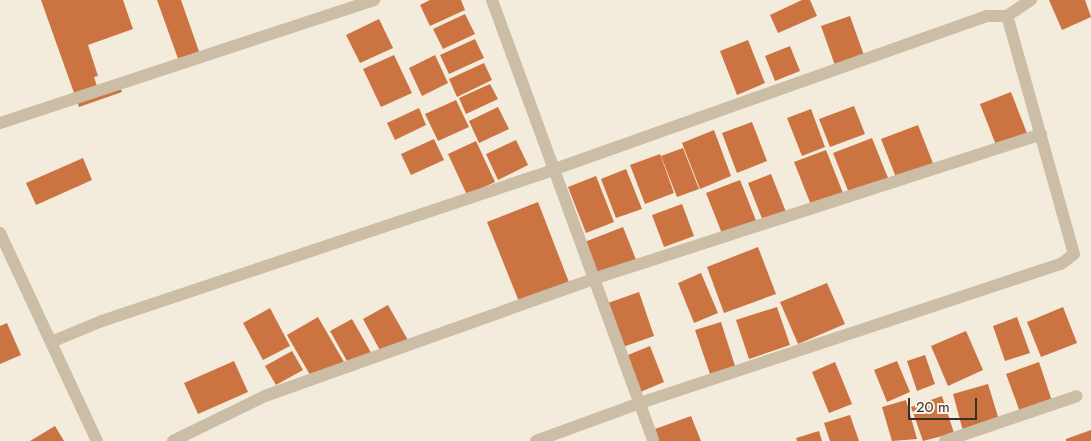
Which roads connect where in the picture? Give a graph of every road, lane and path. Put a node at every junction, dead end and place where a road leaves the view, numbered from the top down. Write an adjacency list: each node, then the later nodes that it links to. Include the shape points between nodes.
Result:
1 (374, 0): 5 (street)
2 (492, 0): 7 (street)
3 (1031, 0): 4 (street)
4 (1006, 16): 6 (street); 7 (street, via 986,16)
5 (0, 122)
6 (1041, 134): 9 (street); 12 (street, via 1074,254 1062,264)
7 (555, 169): 9 (street); 10 (street, via 102,321)
8 (0, 233): 10 (street)
9 (593, 279): 12 (street); 14 (street, via 265,396)
10 (51, 342): 13 (street)
11 (1077, 396): 17 (street)
12 (640, 403): 15 (street); 16 (street)
13 (97, 441)
14 (173, 441)
15 (536, 441)
16 (653, 441)
17 (945, 441)

